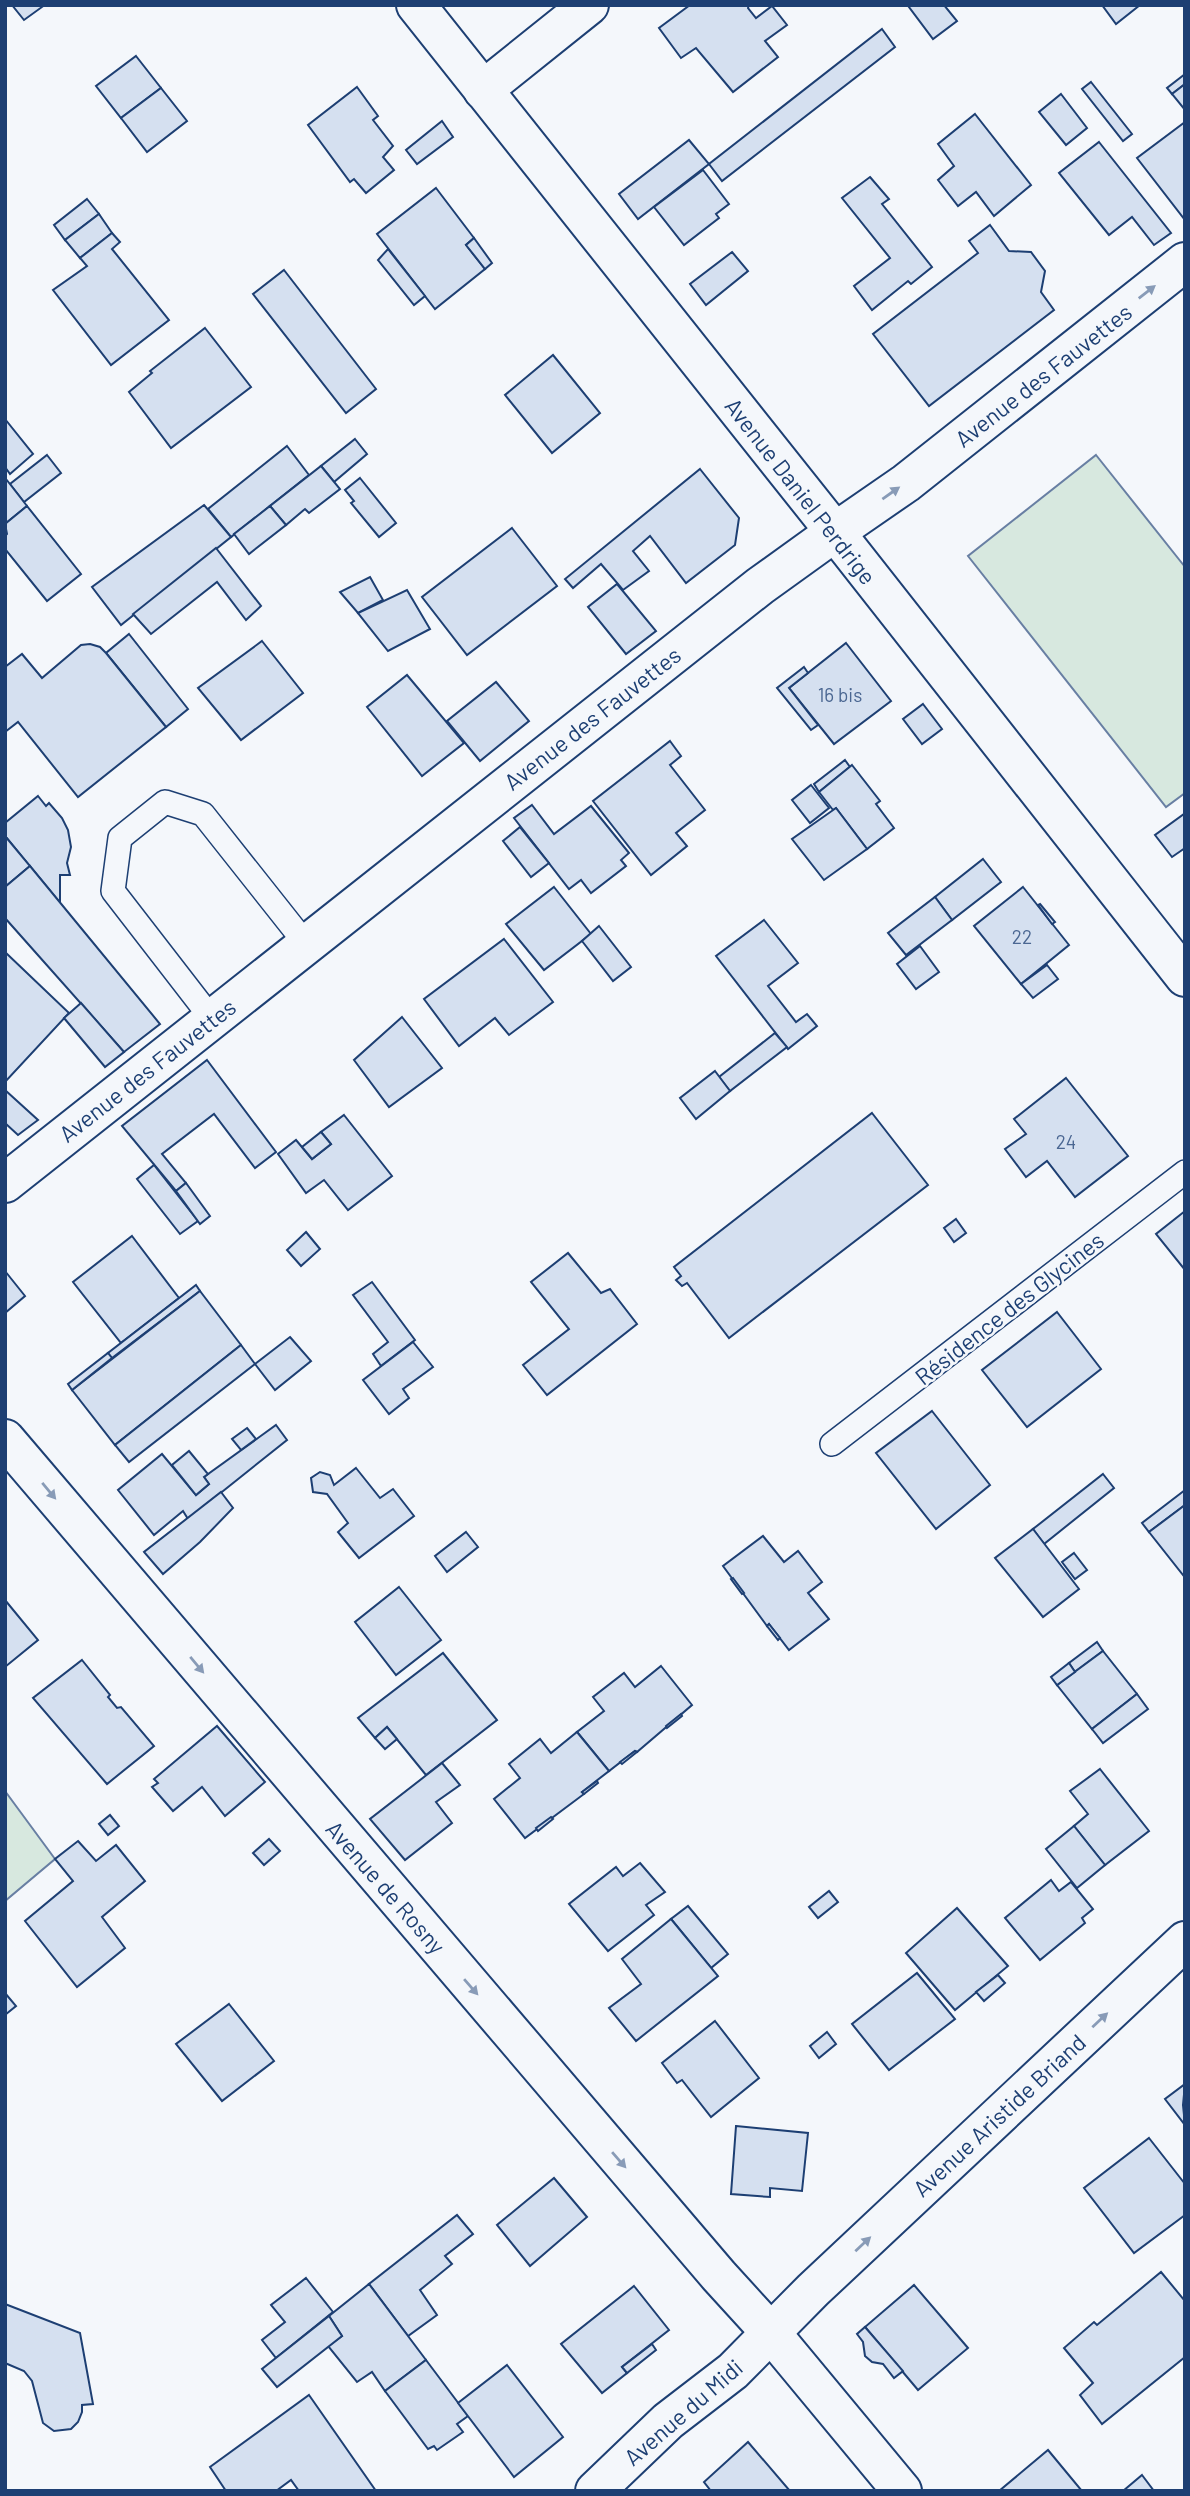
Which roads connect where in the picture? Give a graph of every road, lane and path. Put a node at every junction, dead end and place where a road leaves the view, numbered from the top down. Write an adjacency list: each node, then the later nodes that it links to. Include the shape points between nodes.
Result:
1 (416, 5): 3 (street, Avenue Daniel Perdrige)
2 (589, 5): 3 (street)
3 (483, 90): 5 (street, Avenue Daniel Perdrige)
4 (1185, 262): 5 (street, Avenue des Fauvettes, one-way to 4, via 906,483)
5 (835, 532): 6 (street, Avenue des Fauvettes); 7 (street, Avenue Daniel Perdrige)
6 (306, 944): 8 (street, Avenue des Fauvettes); 8 (lane, via 203,814 165,802 120,838 113,891)
7 (1185, 977)
8 (212, 1018): 10 (street, Avenue des Fauvettes)
9 (1185, 1172): 12 (lane, Résidence des Glycines)
10 (5, 1183)
11 (5, 1439): 14 (street, Avenue de Rosny, one-way to 14)
12 (832, 1444)
13 (1185, 1941): 14 (street, Avenue Aristide Briand, one-way to 13)
14 (771, 2333): 15 (street, Avenue du Midi); 16 (street, Avenue de Rosny)
15 (595, 2491)
16 (902, 2491)

